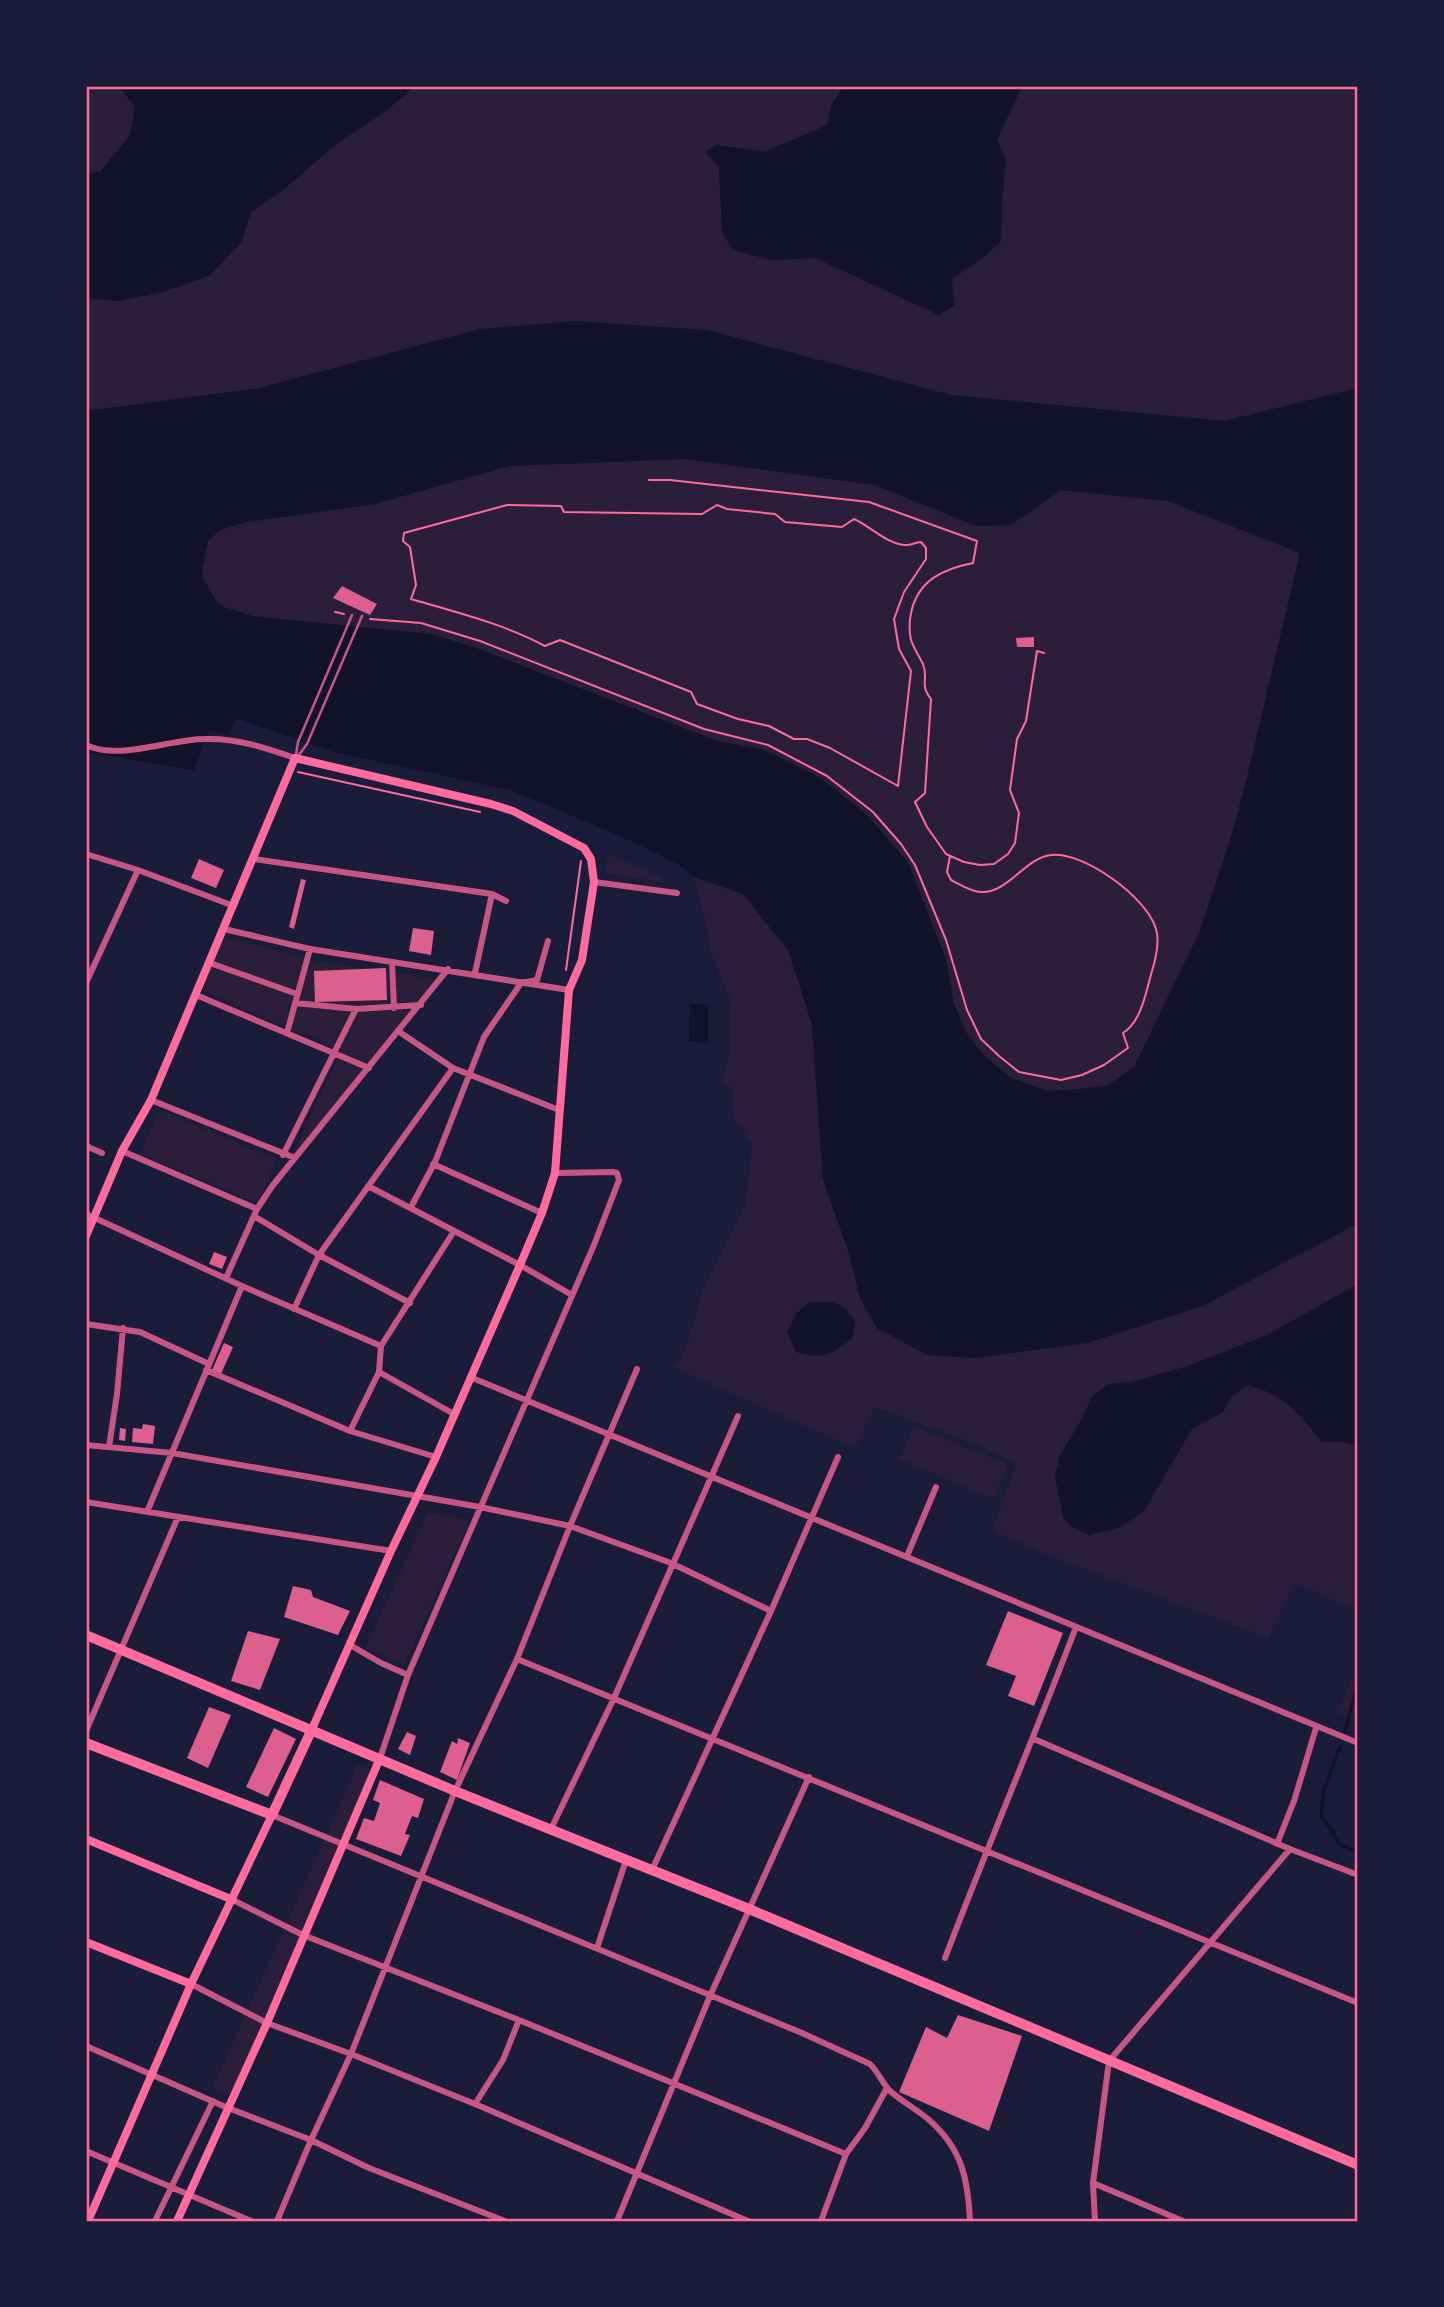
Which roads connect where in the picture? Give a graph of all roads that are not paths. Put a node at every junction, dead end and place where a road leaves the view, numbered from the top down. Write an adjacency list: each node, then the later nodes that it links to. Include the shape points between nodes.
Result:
1 (352, 615): 4 (lane)
2 (362, 617): 4 (lane, via 307,744)
3 (86, 745): 4 (street, via 100,750 129,749 216,739)
4 (295, 758): 6 (main road); 8 (main road, via 513,811 584,848 591,859)
5 (86, 854): 7 (street)
6 (257, 860): 10 (street); 12 (main road)
7 (138, 870): 12 (street); 20 (street)
8 (594, 883): 9 (street); 22 (main road, via 582,960)
9 (677, 893)
10 (492, 894): 11 (street); 19 (street)
11 (506, 901)
12 (234, 906): 13 (main road)
13 (224, 929): 15 (street); 17 (main road)
14 (548, 941): 21 (street, via 537,980)
15 (310, 949): 16 (street); 24 (street)
16 (392, 962): 18 (street); 27 (street)
17 (210, 963): 23 (main road); 24 (street)
18 (449, 970): 19 (street); 26 (street)
19 (475, 973): 21 (street)
20 (86, 983)
21 (521, 983): 22 (street); 34 (street, via 484,1037)
22 (567, 985): 36 (main road)
23 (196, 995): 30 (street); 35 (main road)
24 (298, 995): 25 (street)
25 (295, 1003): 28 (street); 30 (street)
26 (421, 1005): 27 (street); 29 (street)
27 (394, 1008): 28 (street)
28 (356, 1009): 31 (street)
29 (398, 1031): 32 (street); 33 (street)
30 (287, 1033): 31 (street)
31 (334, 1054): 32 (street); 40 (street)
32 (369, 1068): 41 (street)
33 (453, 1068): 34 (street); 44 (street)
34 (469, 1074): 36 (street); 42 (street)
35 (151, 1100): 38 (main road); 40 (street)
36 (559, 1110): 43 (main road)
37 (86, 1146): 39 (street)
38 (122, 1151): 46 (street); 48 (main road)
39 (102, 1153)
40 (283, 1154): 41 (street)
41 (295, 1158): 46 (street)
42 (433, 1164): 45 (street); 47 (street)
43 (555, 1173): 47 (main road); 55 (street, via 617,1174 618,1183)
44 (368, 1186): 45 (street); 51 (street)
45 (411, 1207): 49 (street)
46 (256, 1212): 51 (street); 53 (street)
47 (542, 1213): 52 (main road)
48 (90, 1215): 50 (main road); 53 (street)
49 (454, 1231): 52 (street); 56 (street)
50 (86, 1236)
51 (319, 1255): 56 (street); 57 (street)
52 (520, 1265): 55 (street); 64 (main road)
53 (226, 1278): 54 (street)
54 (242, 1286): 57 (street); 61 (street)
55 (572, 1295): 65 (street)
56 (410, 1303): 60 (street)
57 (294, 1309): 60 (street)
58 (86, 1324): 59 (street)
59 (123, 1328): 61 (street, via 140,1332); 71 (street)
60 (381, 1346): 63 (street)
61 (207, 1367): 68 (street); 72 (street)
62 (637, 1369): 69 (street)
63 (379, 1372): 66 (street); 68 (street)
64 (470, 1377): 65 (street); 66 (main road)
65 (526, 1400): 69 (street); 79 (street)
66 (454, 1414): 73 (main road)
67 (738, 1416): 75 (street)
68 (350, 1431): 73 (street)
69 (608, 1433): 75 (street); 83 (street)
70 (86, 1445): 71 (street)
71 (109, 1447): 72 (street)
72 (172, 1453): 77 (street); 80 (street)
73 (436, 1457): 77 (main road)
74 (838, 1457): 82 (street)
75 (712, 1476): 82 (street); 86 (street)
76 (936, 1487): 85 (street)
77 (417, 1496): 79 (street); 84 (main road)
78 (86, 1502): 80 (street)
79 (480, 1507): 83 (street); 93 (street)
80 (146, 1512): 81 (street)
81 (177, 1517): 84 (street); 91 (street)
82 (812, 1517): 85 (street); 87 (street)
83 (570, 1526): 86 (street); 92 (street)
84 (391, 1551): 90 (main road)
85 (907, 1556): 88 (street)
86 (671, 1563): 87 (street); 94 (street)
87 (771, 1611): 98 (street)
88 (1076, 1626): 95 (street); 99 (street)
89 (86, 1635): 91 (main road)
90 (350, 1645): 93 (street); 96 (main road)
91 (122, 1650): 96 (main road); 97 (street)
92 (517, 1659): 94 (street); 104 (street)
93 (408, 1675): 102 (street)
94 (614, 1698): 98 (street); 106 (street)
95 (1316, 1728): 101 (street); 109 (street)
96 (312, 1729): 102 (main road); 105 (main road)
97 (86, 1731)
98 (712, 1737): 103 (street); 113 (street)
99 (1034, 1739): 109 (street); 110 (street)
100 (86, 1742): 105 (main road)
101 (1358, 1744)
102 (380, 1758): 104 (main road); 108 (main road)
103 (809, 1777): 110 (street); 117 (street)
104 (455, 1791): 106 (main road); 115 (street)
105 (272, 1815): 108 (street); 116 (main road)
106 (551, 1829): 112 (main road)
107 (86, 1839): 116 (main road)
108 (343, 1844): 115 (street); 118 (main road)
109 (1277, 1844): 111 (street)
110 (986, 1849): 120 (street); 122 (street)
111 (1290, 1849): 114 (street); 120 (street)
112 (626, 1860): 113 (main road); 121 (street)
113 (652, 1870): 117 (main road)
114 (1358, 1875)
115 (422, 1878): 121 (street); 123 (street)
116 (233, 1900): 118 (street); 124 (main road)
117 (749, 1909): 125 (street); 131 (main road)
118 (303, 1935): 123 (street); 128 (main road)
119 (86, 1941): 124 (main road)
120 (1210, 1941): 126 (street); 131 (street)
121 (597, 1948): 125 (street)
122 (945, 1958)
123 (385, 1967): 127 (street); 130 (street)
124 (191, 1984): 128 (street); 132 (main road)
125 (709, 1996): 133 (street); 134 (street, via 870,2064)
126 (1358, 2003)
127 (519, 2020): 133 (street); 136 (street, via 503,2060)
128 (267, 2023): 130 (street); 137 (main road)
129 (86, 2046): 132 (street)
130 (351, 2054): 136 (street); 138 (street)
131 (1109, 2061): 144 (main road); 146 (street)
132 (152, 2075): 135 (street); 143 (main road)
133 (673, 2083): 142 (street); 145 (street)
134 (887, 2088): 142 (street); 158 (street, via 928,2119 955,2149 966,2176)
135 (214, 2101): 137 (street); 139 (street)
136 (475, 2104): 145 (street)
137 (229, 2108): 138 (street); 141 (main road)
138 (311, 2140): 153 (street); 154 (street)
139 (192, 2147): 141 (street); 147 (street)
140 (86, 2151): 143 (street)
141 (208, 2154): 148 (main road)
142 (846, 2154): 157 (street)
143 (112, 2163): 147 (street); 149 (main road)
144 (1358, 2165)
145 (635, 2173): 155 (street); 156 (street)
146 (1093, 2183): 159 (street); 160 (street)
147 (170, 2189): 148 (street); 150 (street)
148 (189, 2197): 151 (main road); 152 (street)
149 (88, 2221)
150 (155, 2221)
151 (177, 2221)
152 (251, 2221)
153 (277, 2221)
154 (505, 2221)
155 (617, 2221)
156 (748, 2221)
157 (821, 2221)
158 (970, 2221)
159 (1095, 2221)
160 (1184, 2221)

